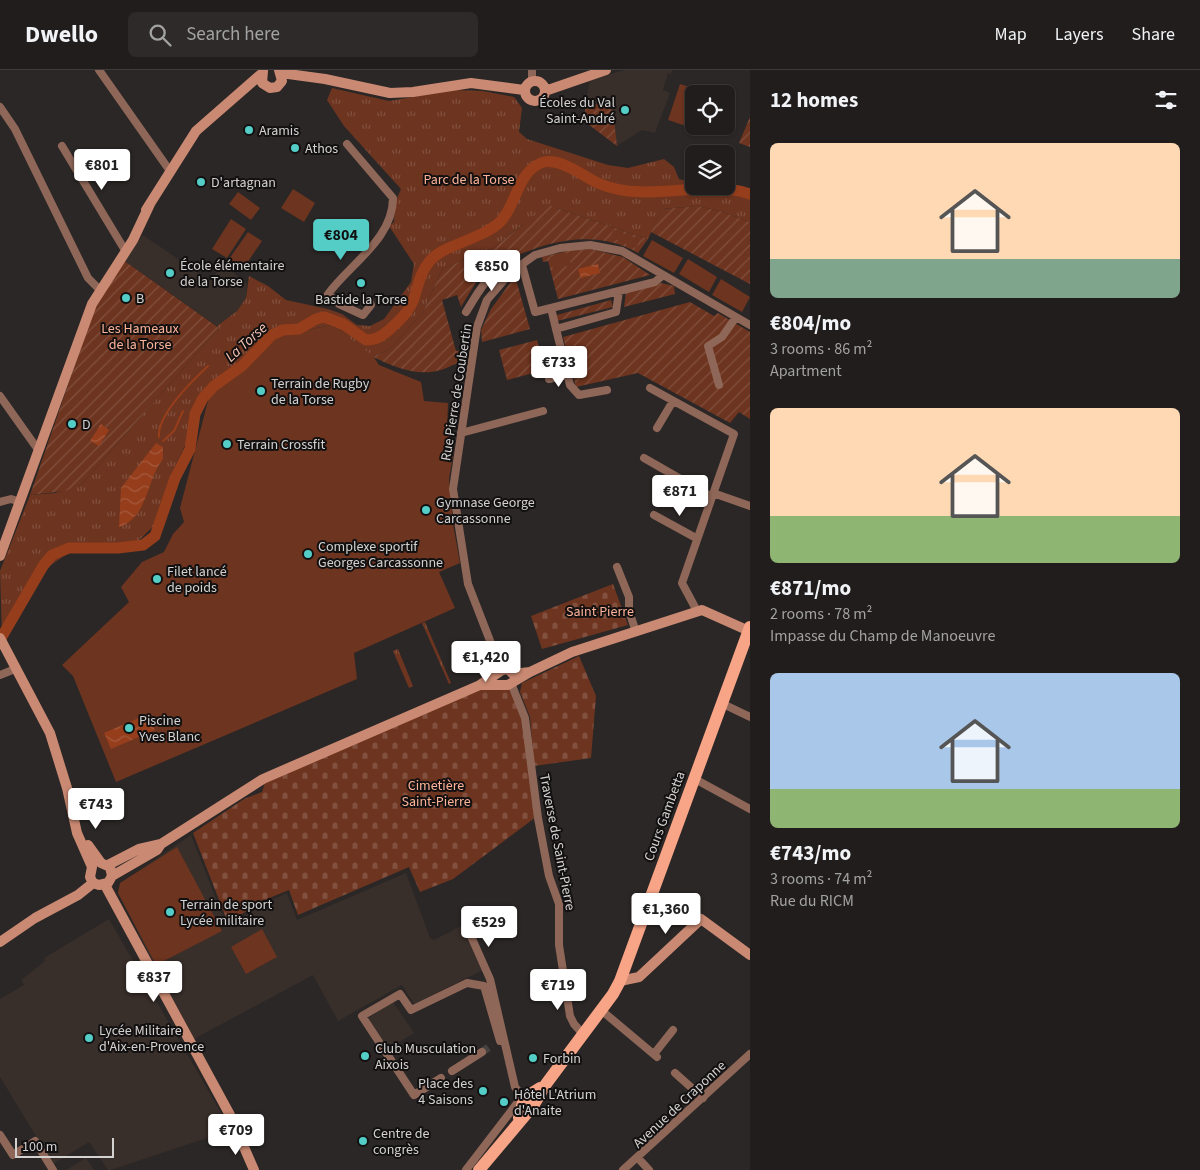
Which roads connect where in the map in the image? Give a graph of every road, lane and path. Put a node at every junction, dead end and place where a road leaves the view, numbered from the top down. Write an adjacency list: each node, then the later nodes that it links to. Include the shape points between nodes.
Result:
1 (98, 70): 13 (street)
2 (606, 70): 9 (street)
3 (262, 73): 6 (street); 7 (street)
4 (281, 75): 6 (street, via 274,88); 8 (street, via 301,75 390,93 471,82)
5 (532, 75): 8 (street); 9 (street, via 542,83)
6 (264, 86): 7 (street)
7 (243, 90): 13 (street, via 196,131)
8 (524, 90): 9 (street, via 526,97 533,101 541,99)
9 (545, 91)
10 (0, 108): 17 (street, via 20,138 88,278)
11 (347, 144): 19 (street, via 393,198 393,211 376,242 328,294 339,304 363,316 371,305)
12 (62, 146): 14 (street)
13 (170, 171): 14 (street)
14 (125, 249): 17 (street)
15 (520, 266): 16 (street, Rue Pierre de Coubertin, via 535,255 590,245 622,251); 20 (street, via 535,312); 21 (street, via 508,265 489,276); 34 (street, Rue Pierre de Coubertin, via 488,300 478,328)
16 (663, 275): 18 (street, via 655,282); 22 (street, Rue Pierre de Coubertin)
17 (99, 289): 35 (street, via 78,337)
18 (619, 291): 20 (street); 24 (street, via 616,312)
19 (370, 300)
20 (551, 308): 24 (street)
21 (466, 312)
22 (736, 317): 23 (street, Rue Pierre de Coubertin); 27 (street, via 722,337 708,346)
23 (750, 325)
24 (556, 329): 25 (street)
25 (568, 374): 26 (street); 29 (street, via 570,385 579,395)
26 (549, 379)
27 (719, 385)
28 (650, 388): 31 (street)
29 (607, 390)
30 (0, 396): 35 (street)
31 (674, 401): 33 (street); 37 (street, via 734,434)
32 (543, 411): 34 (street)
33 (657, 428)
34 (461, 433): 51 (street, Rue Pierre de Coubertin, via 453,489 463,562 480,616)
35 (39, 451): 39 (street)
36 (644, 458): 37 (street)
37 (712, 495): 40 (street); 42 (street)
38 (2, 501): 39 (street)
39 (20, 502): 43 (street)
40 (750, 506)
41 (654, 515): 42 (street)
42 (696, 538): 45 (street, via 682,583)
43 (0, 556)
44 (617, 567): 47 (street, via 629,597 629,611)
45 (697, 611): 46 (street, via 707,610); 47 (street)
46 (749, 629): 52 (main road, Cours Gambetta)
47 (636, 632): 51 (street, via 592,644 530,672)
48 (2, 643): 49 (street)
49 (15, 669): 50 (street); 57 (street, via 50,733 70,799 76,833)
50 (2, 674)
51 (505, 675): 56 (street, via 263,779); 67 (street, Traverse de Saint-Pierre, via 525,718 538,818 549,876 559,904 559,945 571,1021)
52 (721, 703): 53 (street); 54 (main road, Cours Gambetta)
53 (750, 717)
54 (693, 778): 55 (street); 64 (main road, Cours Gambetta)
55 (750, 809)
56 (161, 844): 57 (street); 58 (street, via 157,850)
57 (100, 865): 58 (street); 59 (street, via 90,877)
58 (112, 876): 60 (street)
59 (93, 882): 60 (street); 62 (street, via 78,895)
60 (105, 885): 80 (street, via 234,1122)
61 (466, 925): 68 (street, via 490,979 504,1036)
62 (1, 940)
63 (750, 955): 64 (street, via 701,919 647,969)
64 (622, 975): 65 (main road, Cours Gambetta)
65 (601, 1010): 66 (street, via 656,1056); 67 (main road, Cours Gambetta)
66 (673, 1030)
67 (583, 1034): 76 (main road, Cours Gambetta, via 546,1084)
68 (502, 1042): 69 (street); 74 (street, via 484,986 467,982 411,1010 400,994 362,1016 414,1095); 76 (street, via 515,1087)
69 (492, 1045)
70 (482, 1052): 72 (street)
71 (750, 1054): 75 (street, Avenue de Craponne)
72 (452, 1071)
73 (675, 1073): 75 (street)
74 (441, 1078)
75 (703, 1098): 78 (street, Avenue de Craponne)
76 (527, 1101): 81 (street, Cours Gambetta, via 518,1102); 82 (main road, Cours Gambetta, via 512,1129)
77 (0, 1135): 79 (street, via 13,1154 35,1140)
78 (638, 1158): 83 (street, Avenue de Craponne); 84 (street)
79 (53, 1170)
80 (254, 1170)
81 (466, 1170)
82 (479, 1170)
83 (623, 1170)
84 (649, 1170)

